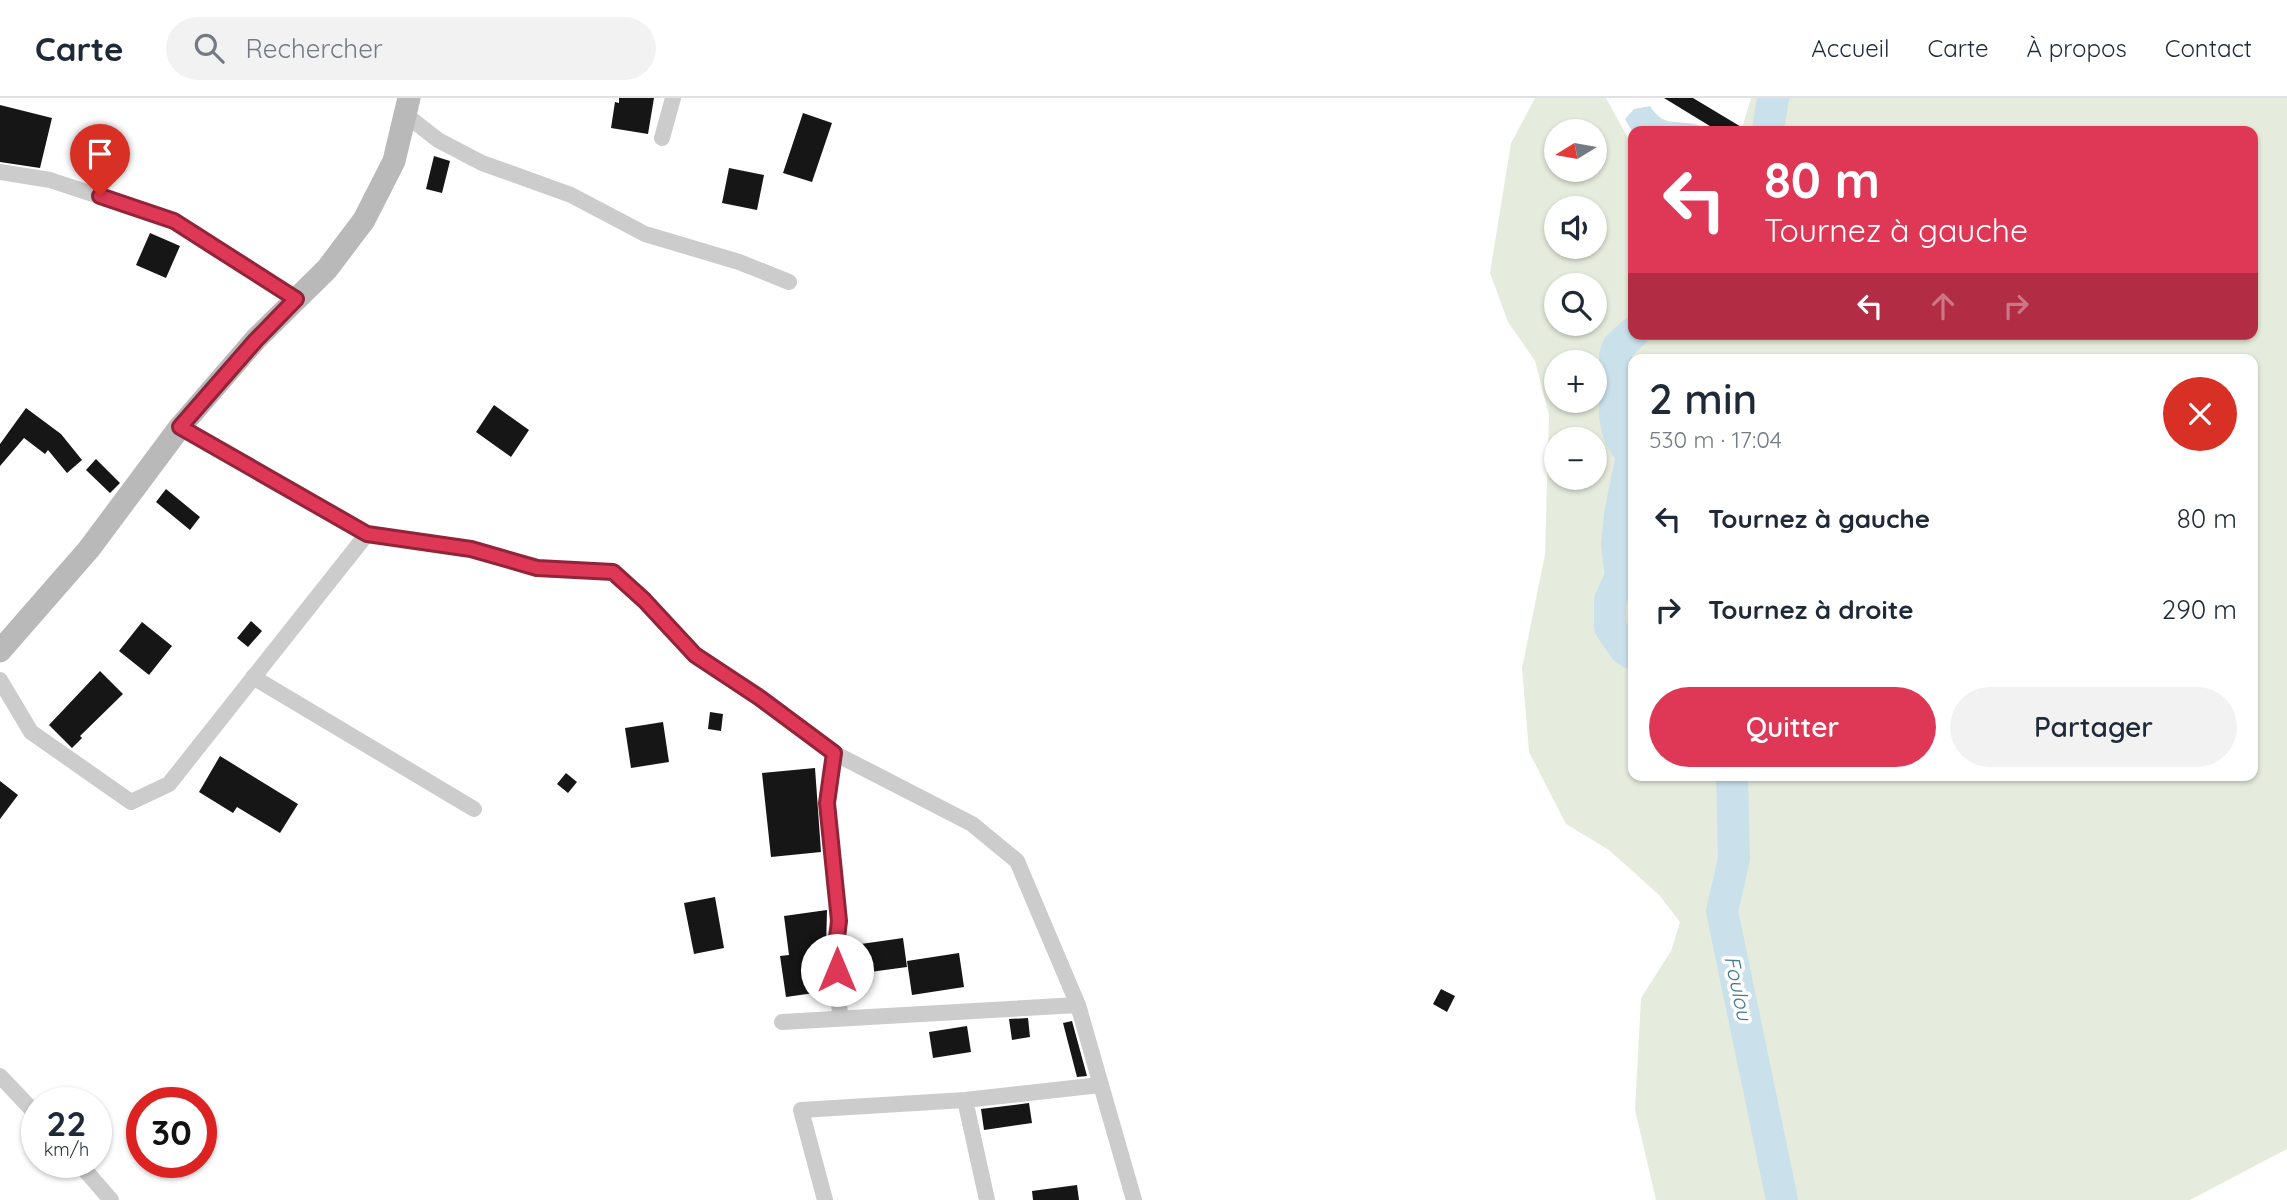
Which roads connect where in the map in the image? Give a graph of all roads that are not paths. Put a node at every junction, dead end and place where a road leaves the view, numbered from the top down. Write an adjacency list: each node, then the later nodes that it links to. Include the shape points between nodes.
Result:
1 (673, 98): 3 (street)
2 (408, 106): 5 (street, via 438,140 482,163 571,195 645,234); 6 (street, via 394,161 363,220 327,269)
3 (662, 138)
4 (0, 172): 6 (street, via 50,180 174,221)
5 (789, 282)
6 (296, 299): 7 (street)
7 (180, 427): 8 (street); 9 (street, via 97,539)
8 (367, 534): 10 (street); 12 (street, via 471,549 537,568 613,572 695,655)
9 (0, 651)
10 (253, 677): 11 (street, via 169,784 131,802 31,732); 13 (street)
11 (0, 680)
12 (834, 753): 14 (street, via 972,824 1017,860); 15 (street, via 827,803 839,921)
13 (474, 809)
14 (1077, 1005): 15 (street); 18 (street)
15 (840, 1018): 16 (street)
16 (782, 1022)
17 (0, 1076): 19 (street)
18 (1100, 1085): 20 (street); 25 (street)
19 (21, 1098)
20 (965, 1100): 23 (street, via 801,1110); 24 (street)
21 (92, 1178): 22 (street)
22 (111, 1200)
23 (825, 1200)
24 (987, 1200)
25 (1134, 1200)

